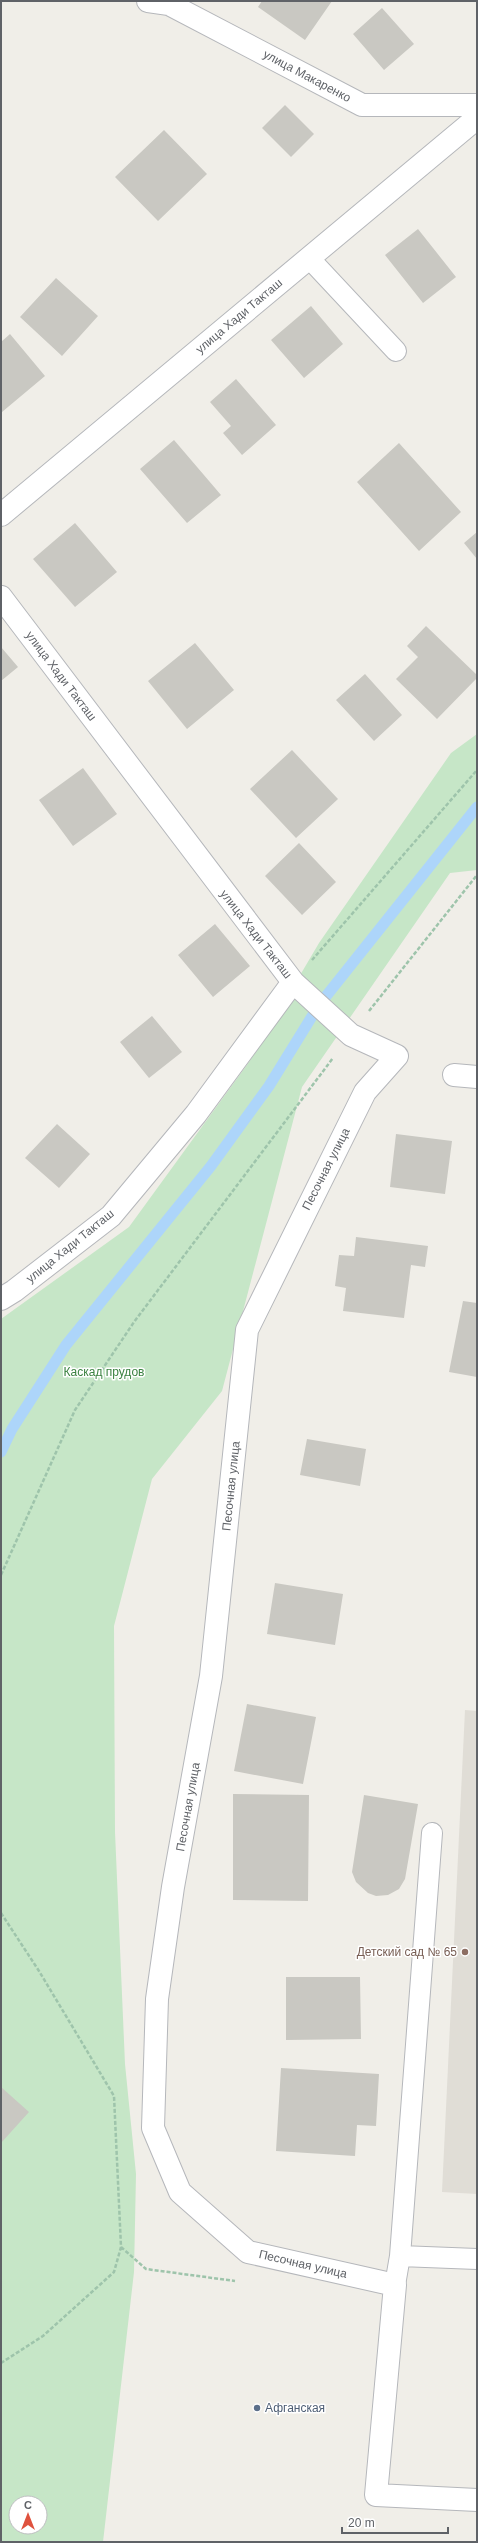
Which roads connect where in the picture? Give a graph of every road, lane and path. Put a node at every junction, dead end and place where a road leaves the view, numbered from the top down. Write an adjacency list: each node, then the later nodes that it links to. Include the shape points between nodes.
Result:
1 (148, 1): 2 (street, улица Макаренко, via 169,4 362,105)
2 (477, 105)
3 (477, 118): 4 (street, улица Хади Такташ)
4 (309, 258): 5 (lane); 6 (street, улица Хади Такташ)
5 (396, 351)
6 (1, 515)
7 (1, 596): 10 (street, улица Хади Такташ)
8 (477, 770): 10 (path)
9 (477, 875): 11 (path)
10 (293, 982): 11 (street); 14 (street, улица Хади Такташ, via 196,1114 111,1216)
11 (351, 1035): 15 (path, via 134,1322 75,1410); 20 (street, Песочная улица, via 397,1056 365,1092 247,1330 211,1676 173,1887 156,2000 153,2128 180,2192 248,2252)
12 (454, 1075): 13 (street)
13 (477, 1077)
14 (1, 1299)
15 (1, 1575)
16 (432, 1833): 18 (lane)
17 (1, 1913): 21 (path, via 114,2096 121,2247 114,2272 43,2336)
18 (400, 2256): 19 (lane); 20 (lane)
19 (477, 2258)
20 (395, 2285): 22 (street, via 376,2495)
21 (1, 2363)
22 (477, 2500)

